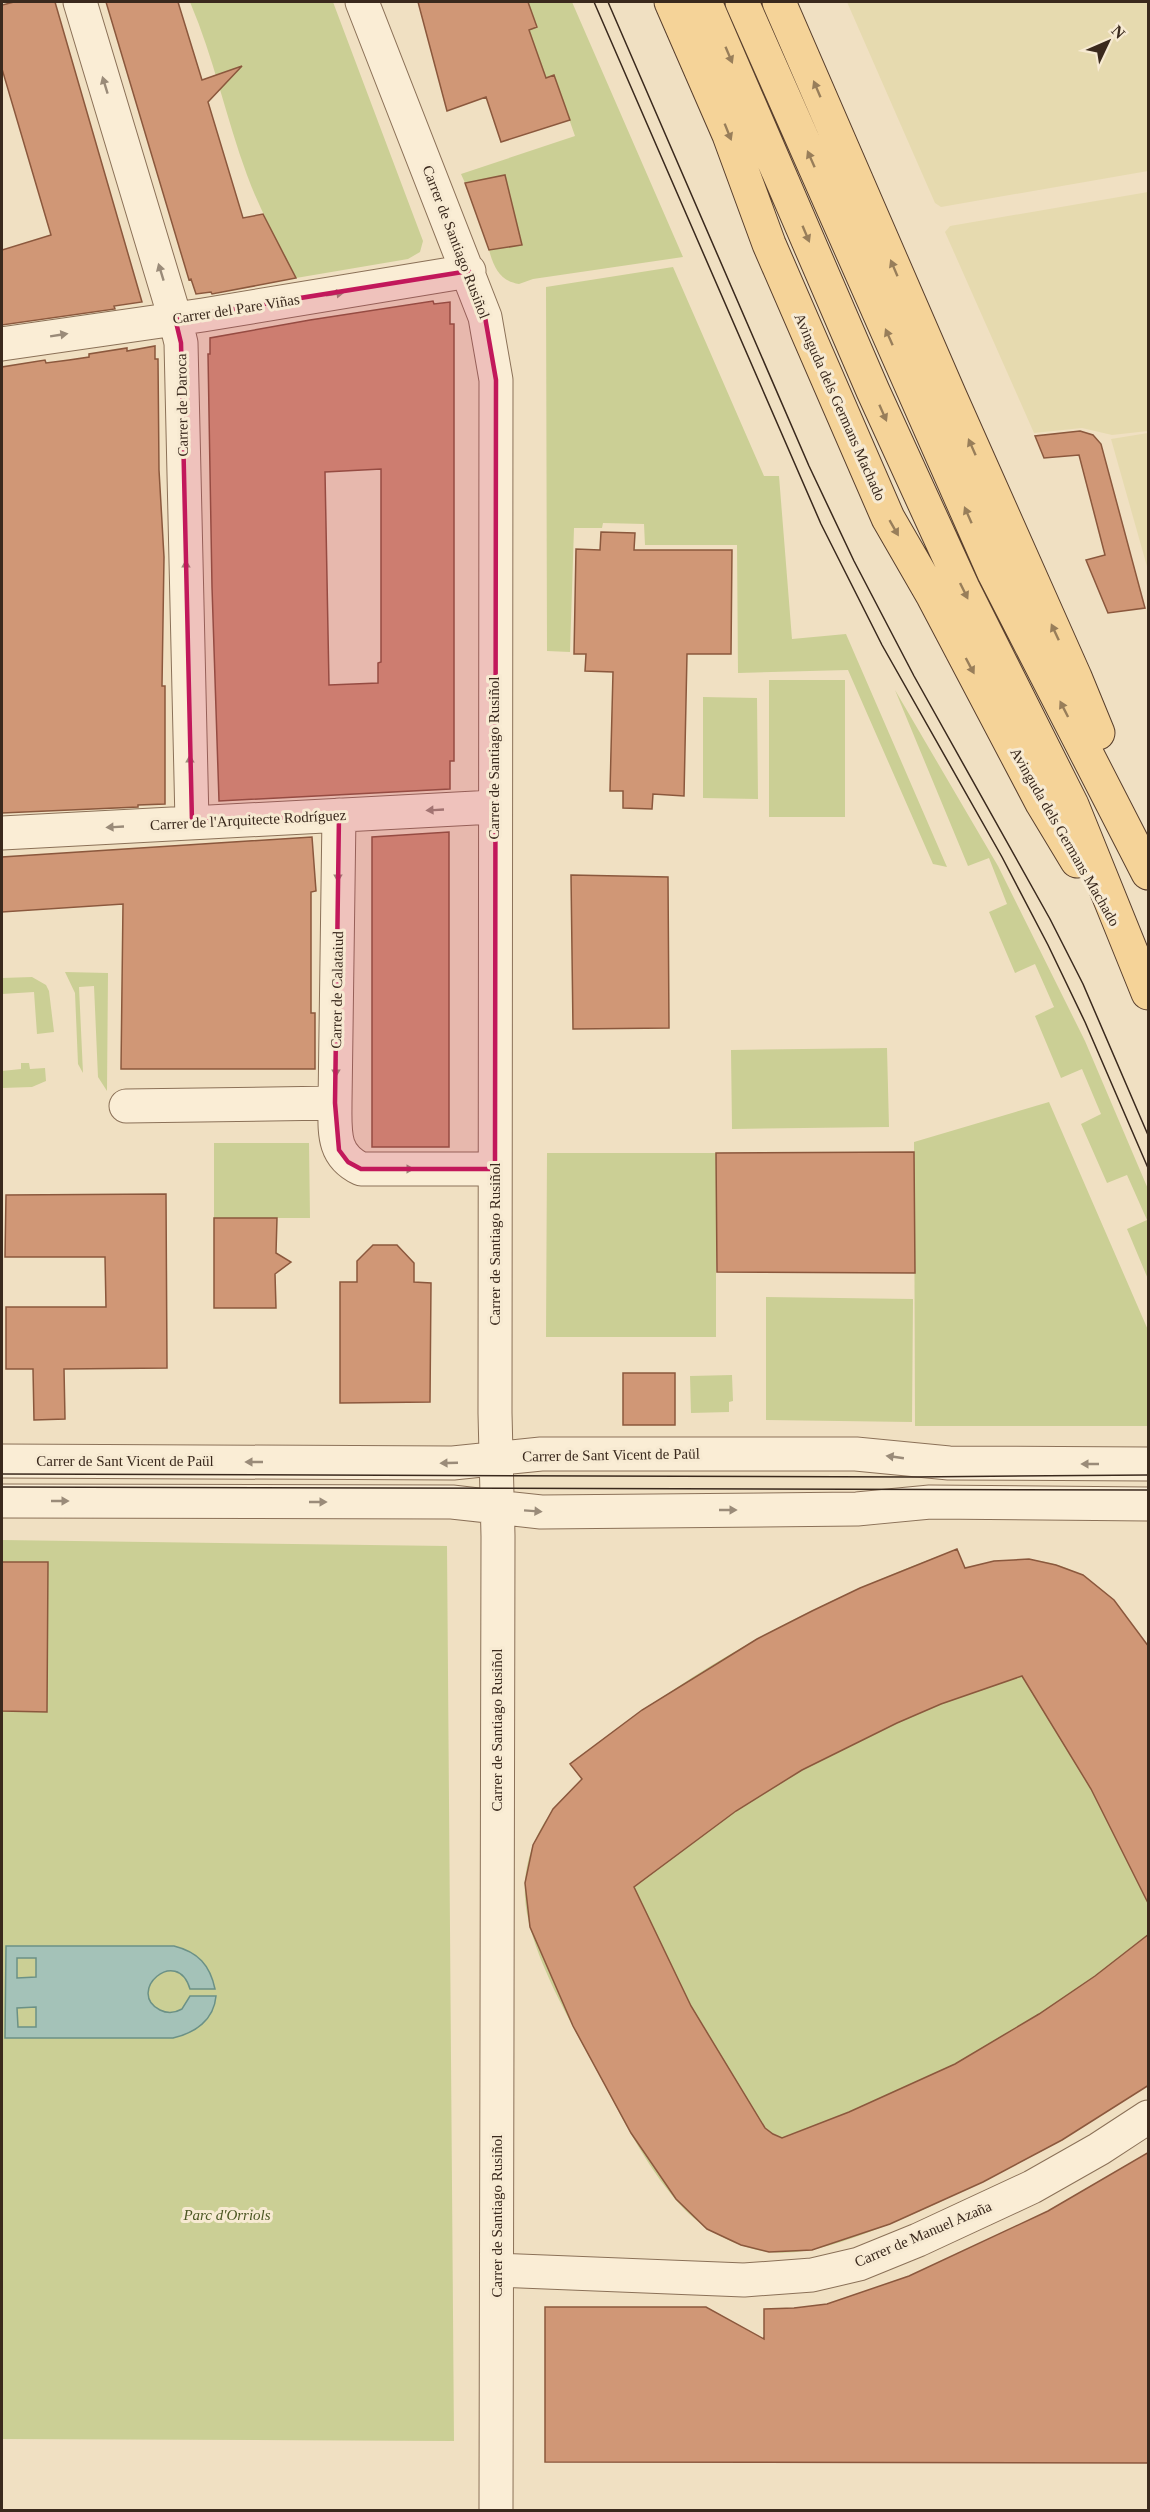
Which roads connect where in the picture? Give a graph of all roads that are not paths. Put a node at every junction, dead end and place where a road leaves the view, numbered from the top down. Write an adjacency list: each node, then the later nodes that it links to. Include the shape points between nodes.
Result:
1 (80, 2): 8 (street, Carrer de Daroca, one-way to 1)
2 (362, 2): 7 (street, Carrer de Santiago Rusiñol)
3 (671, 2): 16 (main road, Avinguda dels Germans Machado, one-way to 16, via 729,135 769,244 888,518 1042,803)
4 (705, 2): 16 (main road, Avinguda dels Germans Machado, one-way to 16, via 873,391 964,590 1072,805)
5 (742, 2): 15 (main road, one-way to 5, via 994,573)
6 (779, 2): 14 (main road, one-way to 6, via 1075,676)
7 (469, 271): 8 (street, Carrer del Pare Viñas, one-way to 7); 10 (street, Carrer de Santiago Rusiñol, via 485,317 496,380)
8 (176, 318): 9 (street, Carrer del Pare Viñas, one-way to 8); 12 (street, Carrer de Daroca, one-way to 8, via 181,343)
9 (2, 344)
10 (494, 807): 11 (street, Carrer de l'Arquitecte Rodríguez, one-way to 11); 20 (street, Carrer de Santiago Rusiñol)
11 (339, 815): 12 (street, Carrer de l'Arquitecte Rodríguez); 18 (street, Carrer de Calataiud, one-way to 18)
12 (192, 822): 13 (street, Carrer de l'Arquitecte Rodríguez, one-way to 13)
13 (2, 833)
14 (1149, 861)
15 (1149, 873)
16 (1124, 937): 17 (main road)
17 (1149, 993)
18 (335, 1104): 19 (street); 20 (street, Carrer de Calataiud, one-way to 20, via 339,1150 348,1162 361,1168)
19 (126, 1106)
20 (495, 1169): 21 (street, Carrer de Santiago Rusiñol)
21 (496, 1459): 22 (street, Carrer de Sant Vicent de Paül, one-way to 22, via 453,1463); 23 (street, Carrer de Sant Vicent de Paül, one-way to 21, via 949,1463 856,1455 541,1454); 26 (street, Carrer de Santiago Rusiñol)
22 (2, 1461)
23 (1149, 1464)
24 (2, 1501): 26 (street, one-way to 26, via 452,1502)
25 (1149, 1504): 26 (street, one-way to 25, via 584,1512 857,1509 930,1502)
26 (498, 1508): 28 (street, Carrer de Santiago Rusiñol)
27 (1149, 2117): 28 (street, Carrer de Manuel Azaña, via 1021,2192 859,2264 812,2275 744,2280)
28 (497, 2270): 29 (street, Carrer de Santiago Rusiñol)
29 (496, 2511)

